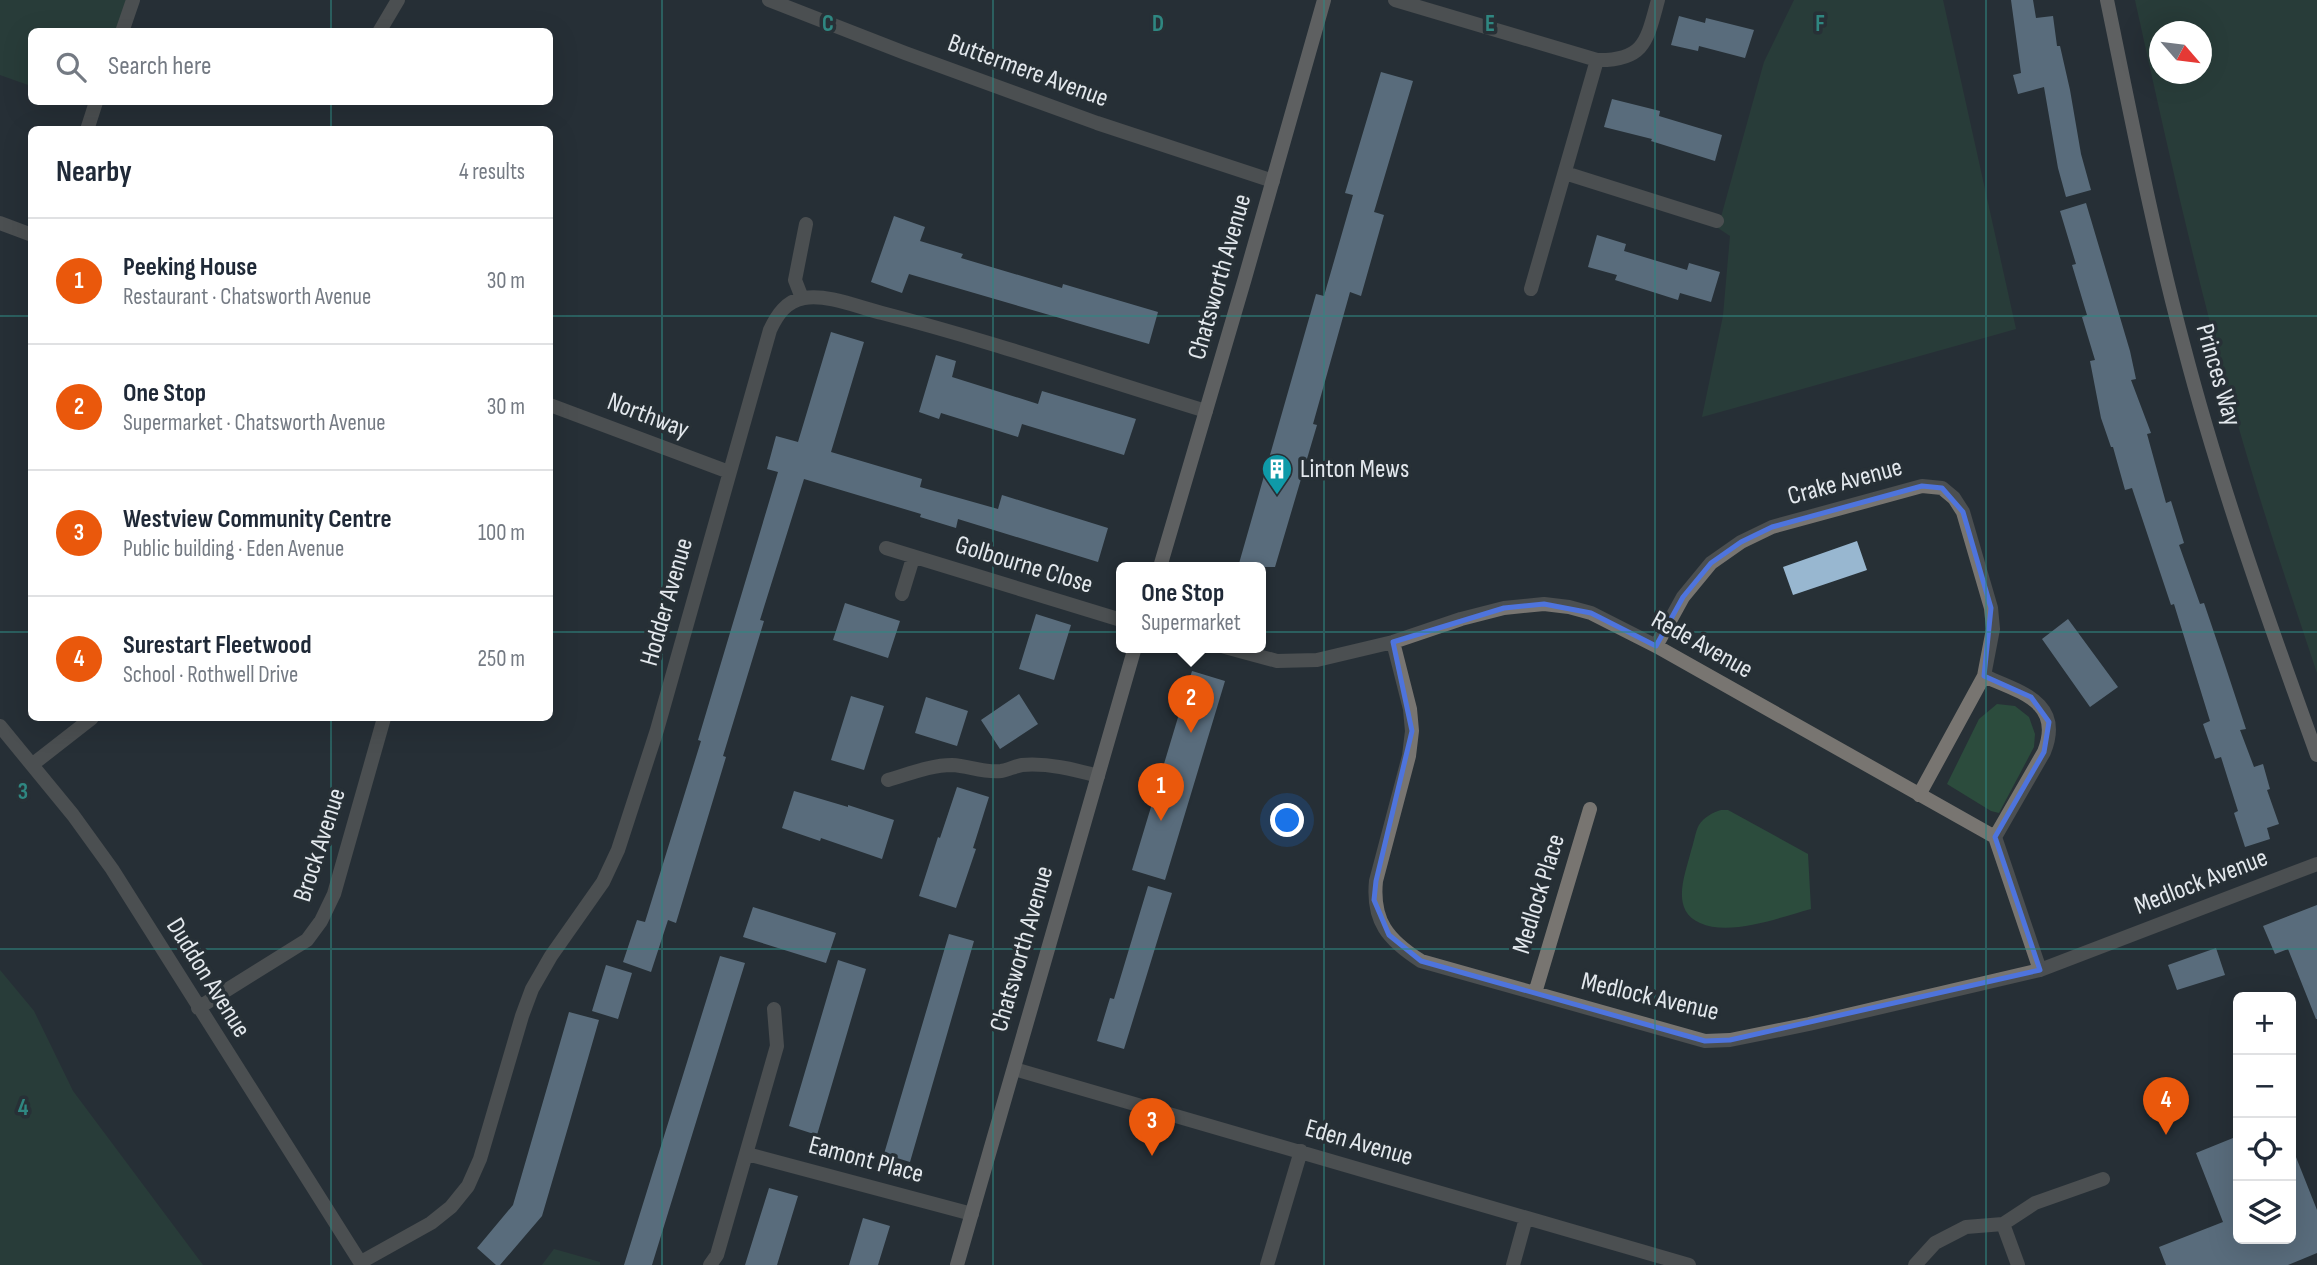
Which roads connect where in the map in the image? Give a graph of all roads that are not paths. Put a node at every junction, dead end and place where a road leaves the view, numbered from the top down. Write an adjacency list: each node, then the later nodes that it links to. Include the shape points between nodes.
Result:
1 (133, 0): 8 (street)
2 (398, 0): 9 (street)
3 (769, 0): 14 (street, Buttermere Avenue, via 1097,123)
4 (1324, 0): 14 (street, Chatsworth Avenue)
5 (1395, 0): 10 (street)
6 (1658, 0): 10 (street, via 1647,40 1639,51 1616,60)
7 (2106, 0): 37 (street, Princes Way, via 2184,349 2247,560)
8 (123, 28)
9 (381, 28)
10 (1597, 60): 13 (street)
11 (95, 105): 12 (street)
12 (88, 126)
13 (1565, 173): 15 (street); 19 (street)
14 (1273, 181): 22 (street, Chatsworth Avenue)
15 (1717, 220)
16 (0, 223): 18 (street)
17 (806, 224): 20 (street, via 795,280)
18 (28, 234)
19 (1531, 289)
20 (802, 298): 22 (street, via 820,298 928,325); 23 (street, Hodder Avenue, via 787,305 770,330)
21 (553, 406): 23 (street, Northway)
22 (1206, 411): 26 (street, Chatsworth Avenue)
23 (729, 472): 56 (street, Hodder Avenue, via 657,730 618,850 603,882 532,989 468,1186 431,1223)
24 (886, 548): 25 (street, Golbourne Close)
25 (913, 558): 27 (street, Golbourne Close); 28 (street, Golbourne Close)
26 (1161, 562)
27 (902, 594)
28 (1116, 619)
29 (1393, 642): 30 (street, Rede Avenue, via 1503,608 1544,604 1591,613); 32 (street, Rede Avenue, via 1297,662); 46 (street, Medlock Avenue, via 1412,731 1376,881 1374,901 1380,919 1389,935 1421,961)
30 (1656, 646): 33 (street, Crake Avenue, via 1683,597 1711,563 1741,542 1772,527 1922,486 1942,488 1963,512 1991,608 1993,629); 41 (street, Rede Avenue)
31 (1133, 653): 39 (street, Chatsworth Avenue)
32 (1247, 653)
33 (1984, 676): 41 (street, Crake Avenue); 43 (street, via 2031,697 2049,722 2044,752)
34 (88, 721): 38 (street)
35 (383, 721): 47 (street, Brock Avenue, via 334,894 321,921 307,940)
36 (0, 726): 38 (street, Duddon Avenue)
37 (2317, 755)
38 (33, 764): 47 (street, Duddon Avenue, via 112,869)
39 (1098, 776): 40 (street, via 1043,765 1002,771 955,765); 49 (street, Chatsworth Avenue)
40 (888, 780)
41 (1919, 795): 43 (street, Rede Avenue)
42 (1590, 809): 46 (street, Medlock Place)
43 (1995, 837): 45 (street)
44 (2317, 863): 45 (street, Medlock Avenue)
45 (2040, 970): 46 (street, Medlock Avenue, via 1730,1040 1704,1041)
46 (1535, 993)
47 (198, 1008): 56 (street, Duddon Avenue)
48 (774, 1009): 51 (street, via 777,1046)
49 (1014, 1069): 50 (street, Eden Avenue); 53 (street, Chatsworth Avenue)
50 (1301, 1151): 54 (street, Eden Avenue); 59 (street)
51 (747, 1154): 53 (street, Eamont Place); 57 (street)
52 (2103, 1179): 55 (street, via 2035,1203)
53 (972, 1214): 58 (street, Chatsworth Avenue)
54 (1526, 1218): 60 (street); 61 (street, Eden Avenue)
55 (2003, 1224): 62 (street, via 1966,1227 1935,1242); 63 (street)
56 (361, 1264)
57 (710, 1265)
58 (957, 1265)
59 (1268, 1265)
60 (1513, 1265)
61 (1689, 1265)
62 (1915, 1265)
63 (2018, 1265)

